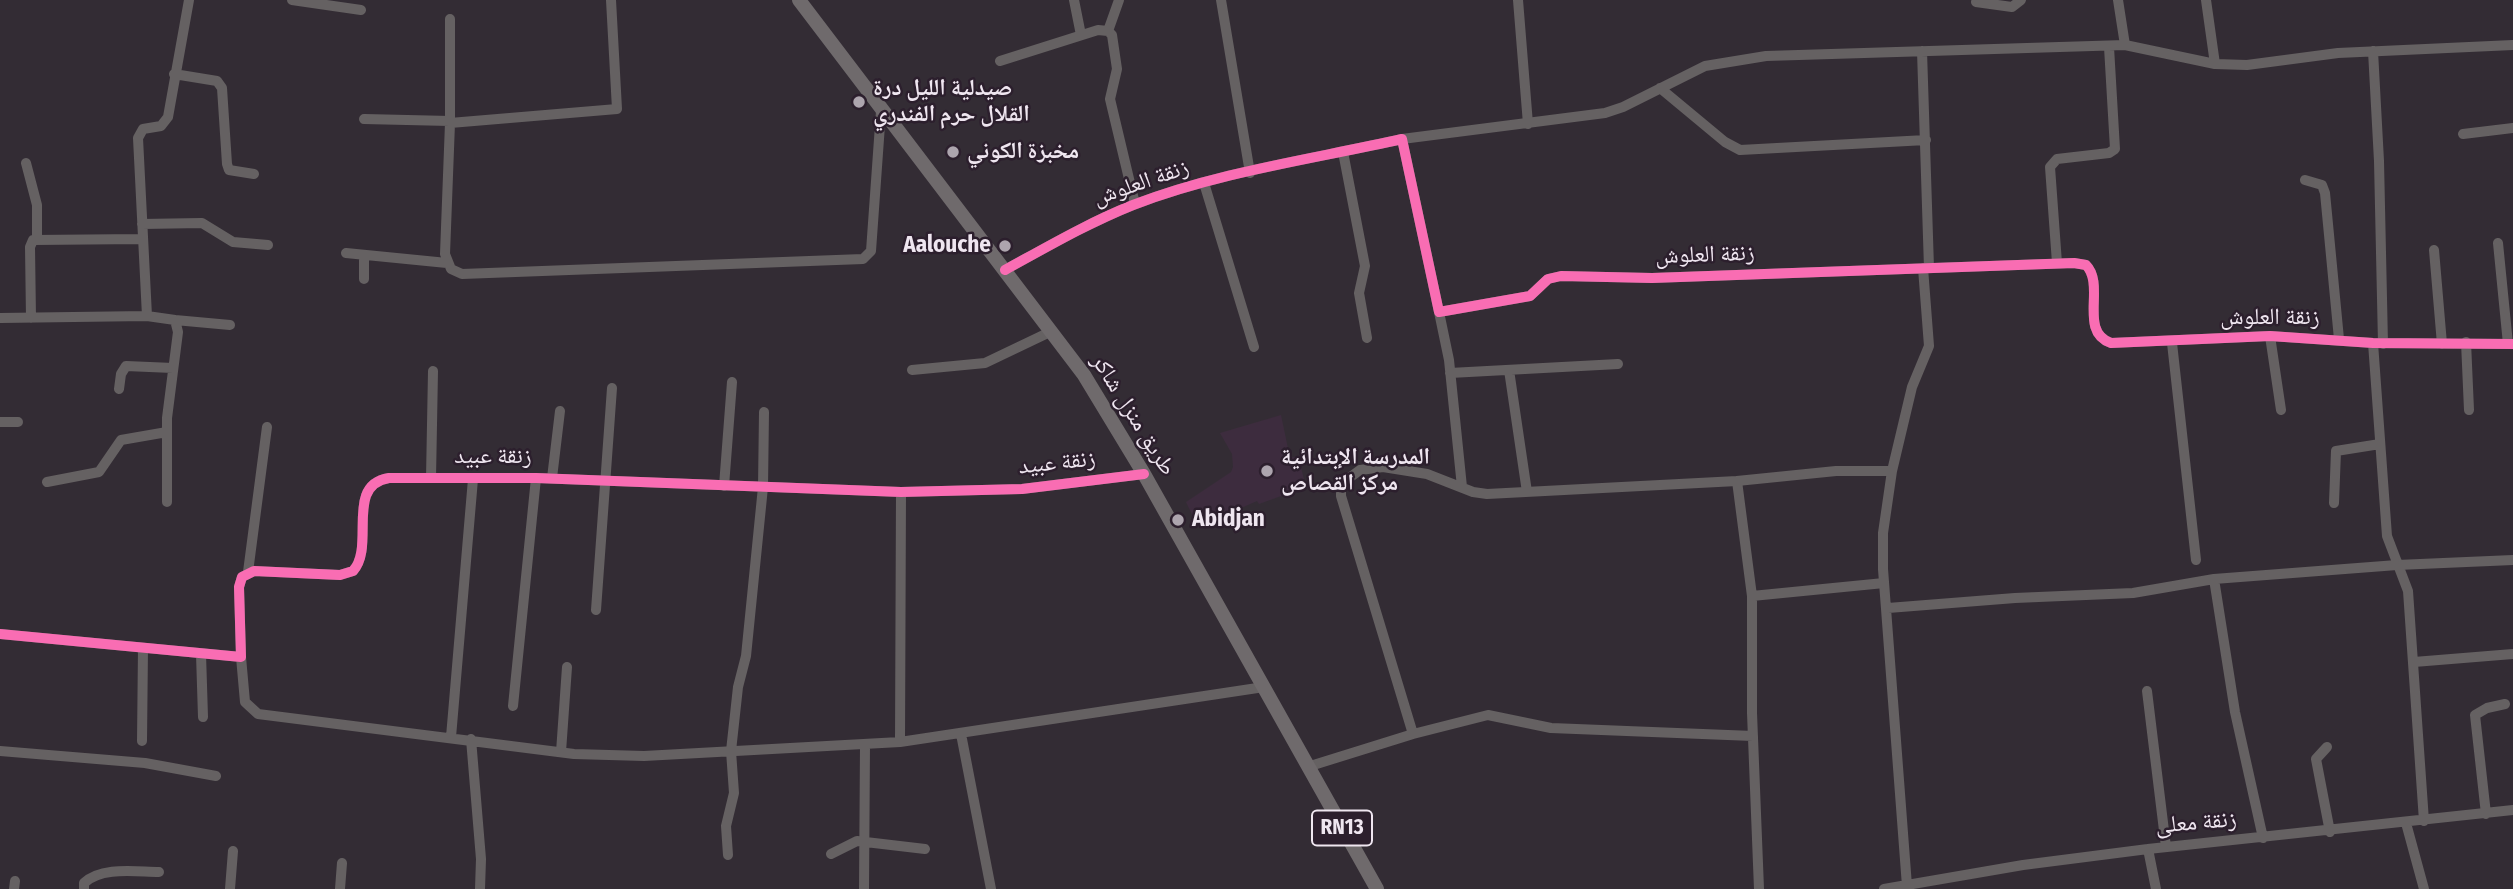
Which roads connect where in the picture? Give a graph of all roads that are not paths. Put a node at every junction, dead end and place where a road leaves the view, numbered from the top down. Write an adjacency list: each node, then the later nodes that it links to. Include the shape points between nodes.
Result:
1 (189, 0): 24 (street)
2 (292, 0): 13 (street)
3 (611, 0): 28 (street, via 617,109)
4 (799, 0): 26 (main road, طريق منزل شاكر / RN13)
5 (1074, 0): 16 (street)
6 (1119, 0): 15 (street)
7 (1221, 0): 36 (street)
8 (1518, 0): 29 (street)
9 (2021, 0): 12 (street, via 2012,6)
10 (2118, 0): 17 (street)
11 (2206, 0): 23 (street)
12 (1976, 2)
13 (361, 10)
14 (450, 19): 28 (street)
15 (1108, 31): 16 (street); 40 (street, via 1117,69 1110,99)
16 (1081, 35): 22 (street)
17 (2125, 45): 19 (street, زنقة العلوش); 23 (street, زنقة العلوش)
18 (2513, 45): 21 (street, زنقة العلوش)
19 (2109, 47): 20 (street, زنقة العلوش); 50 (street, via 2115,149 2057,159 2050,167)
20 (1922, 51): 25 (street, زنقة العلوش, via 1725,61); 33 (street)
21 (2373, 51): 23 (street, زنقة العلوش, via 2247,65); 66 (street, via 2379,160)
22 (1000, 61)
23 (2215, 64)
24 (174, 74): 37 (street, via 217,81 222,88 229,170); 41 (street, via 166,121 143,130 138,138)
25 (1660, 88): 29 (street, زنقة العلوش, via 1613,110); 33 (street, via 1740,150)
26 (881, 111): 49 (street, via 871,251 863,259 466,275); 52 (main road, طريق منزل شاكر / RN13)
27 (364, 119): 28 (street)
28 (450, 122): 49 (street)
29 (1528, 124): 32 (street, زنقة العلوش)
30 (2513, 128): 31 (street)
31 (2463, 134)
32 (1402, 139): 34 (street, زنقة العلوش); 54 (street)
33 (1926, 140): 51 (street)
34 (1343, 152): 36 (street, زنقة العلوش); 62 (street, via 1365,266 1359,293)
35 (26, 163): 42 (street, via 37,205)
36 (1250, 173): 39 (street, زنقة العلوش)
37 (254, 174)
38 (2305, 180): 63 (street, via 2317,182 2325,193)
39 (1204, 183): 40 (street, زنقة العلوش); 69 (street)
40 (1135, 204): 52 (street, زنقة العلوش)
41 (142, 224): 43 (street); 45 (street, via 202,223 233,242)
42 (37, 238): 43 (street); 57 (street, via 30,247)
43 (142, 239): 55 (street)
44 (2498, 243): 68 (street)
45 (268, 245)
46 (2434, 250): 67 (street)
47 (346, 253): 48 (street)
48 (364, 255): 49 (street); 53 (street)
49 (447, 263)
50 (2057, 263): 51 (street, زنقة العلوش); 64 (street, زنقة العلوش, via 2082,263 2092,272 2095,328 2102,341)
51 (1926, 268): 54 (street, زنقة العلوش, via 1652,278 1561,276 1548,279 1530,296); 88 (street, via 1929,346 1912,387)
52 (1004, 270): 60 (main road, طريق منزل شاكر / RN13)
53 (363, 279)
54 (1439, 312): 75 (street)
55 (147, 316): 57 (street); 58 (street)
56 (0, 318): 57 (street)
57 (31, 318)
58 (175, 320): 59 (street); 71 (street)
59 (230, 325)
60 (1052, 331): 72 (street, via 985,363); 89 (main road, طريق منزل شاكر / RN13)
61 (2270, 336): 63 (street, زنقة العلوش); 64 (street, زنقة العلوش); 79 (street)
62 (1367, 338)
63 (2339, 339): 66 (street, زنقة العلوش)
64 (2172, 342): 104 (street)
65 (2466, 342): 67 (street, زنقة العلوش); 68 (street, زنقة العلوش); 80 (street)
66 (2378, 343): 67 (street, زنقة العلوش); 87 (street)
67 (2442, 344)
68 (2510, 344)
69 (1254, 347)
70 (1619, 364): 73 (street)
71 (173, 368): 78 (street, via 126,366); 86 (street)
72 (912, 370)
73 (1509, 370): 75 (street); 101 (street)
74 (433, 371): 90 (street)
75 (1450, 373): 99 (street)
76 (732, 382): 97 (street)
77 (612, 388): 94 (street)
78 (119, 389)
79 (2281, 410)
80 (2469, 410)
81 (560, 411): 93 (street)
82 (764, 412): 98 (street)
83 (0, 422): 84 (street)
84 (18, 422)
85 (267, 426): 107 (street)
86 (167, 432): 96 (street, via 121,440 99,472); 102 (street)
87 (2380, 444): 103 (street, via 2336,450); 106 (street, via 2387,536)
88 (1892, 471): 95 (street, via 1836,471); 109 (street, via 1883,533)
89 (1144, 474): 100 (street, زنقة عبيد, via 1022,489); 120 (main road, طريق منزل شاكر / RN13)
90 (431, 478): 91 (street, زنقة عبيد); 107 (street, زنقة عبيد, via 388,478 371,483 359,561 348,574)
91 (473, 478): 92 (street, زنقة عبيد); 128 (street)
92 (536, 478): 93 (street, زنقة عبيد); 123 (street)
93 (552, 478): 94 (street, زنقة عبيد)
94 (607, 481): 97 (street, زنقة عبيد); 112 (street)
95 (1737, 481): 101 (street); 110 (street)
96 (47, 482)
97 (724, 486): 98 (street, زنقة عبيد)
98 (763, 487): 100 (street, زنقة عبيد); 135 (street, via 747,656 738,687)
99 (1462, 487): 101 (street, via 1487,494); 126 (street, via 1427,474 1384,467 1360,470 1341,484)
100 (901, 492): 131 (street)
101 (1527, 492)
102 (167, 502)
103 (2334, 503)
104 (2196, 559)
105 (2513, 560): 106 (street)
106 (2397, 565): 108 (street); 118 (street, via 2408,591)
107 (248, 572): 117 (street, via 239,587)
108 (2214, 579): 111 (street, via 2133,593); 144 (street, via 2235,712)
109 (1884, 583): 110 (street); 111 (street)
110 (1752, 596): 127 (street)
111 (1888, 608): 154 (street)
112 (596, 610)
113 (0, 634): 114 (street)
114 (144, 648): 115 (street); 130 (street)
115 (201, 654): 117 (street); 124 (street)
116 (2513, 654): 118 (street)
117 (242, 657): 128 (street, via 245,702 258,714)
118 (2414, 662): 141 (street)
119 (566, 667): 136 (street)
120 (1264, 687): 125 (street); 137 (main road, طريق منزل شاكر / RN13)
121 (2147, 691): 146 (street)
122 (2505, 704): 140 (street, via 2475,715)
123 (513, 706)
124 (203, 717)
125 (961, 734): 131 (street); 160 (street)
126 (1413, 734): 127 (street, via 1491,715 1551,728); 137 (street)
127 (1753, 736): 162 (street)
128 (451, 737): 129 (street)
129 (471, 739): 136 (street); 158 (street)
130 (142, 741)
131 (900, 742): 132 (street)
132 (865, 746): 135 (street); 145 (street)
133 (2327, 747): 143 (street, via 2316,758)
134 (0, 751): 138 (street, via 145,763)
135 (731, 751): 136 (street, via 626,757); 151 (street, via 734,793 726,826)
136 (561, 752)
137 (1307, 767): 161 (main road, طريق منزل شاكر / RN13)
138 (216, 776)
139 (2513, 810): 140 (street, زنقة معلى)
140 (2486, 814): 141 (street, زنقة معلى)
141 (2424, 821): 142 (street, زنقة معلى)
142 (2406, 824): 143 (street, زنقة معلى); 165 (street)
143 (2330, 832): 144 (street, زنقة معلى)
144 (2263, 838): 146 (street, زنقة معلى)
145 (865, 840): 147 (street); 150 (street); 159 (street)
146 (2166, 847): 148 (street, زنقة معلى)
147 (925, 849)
148 (2148, 849): 154 (street, زنقة معلى); 164 (street)
149 (233, 851): 156 (street)
150 (831, 854)
151 (728, 855)
152 (342, 863): 157 (street)
153 (159, 872): 155 (street, via 91,877)
154 (1907, 886): 163 (street, زنقة معلى)
155 (84, 889)
156 (230, 889)
157 (340, 889)
158 (480, 889)
159 (864, 889)
160 (991, 889)
161 (1377, 889)
162 (1759, 889)
163 (1885, 889)
164 (2156, 889)
165 (2424, 889)

